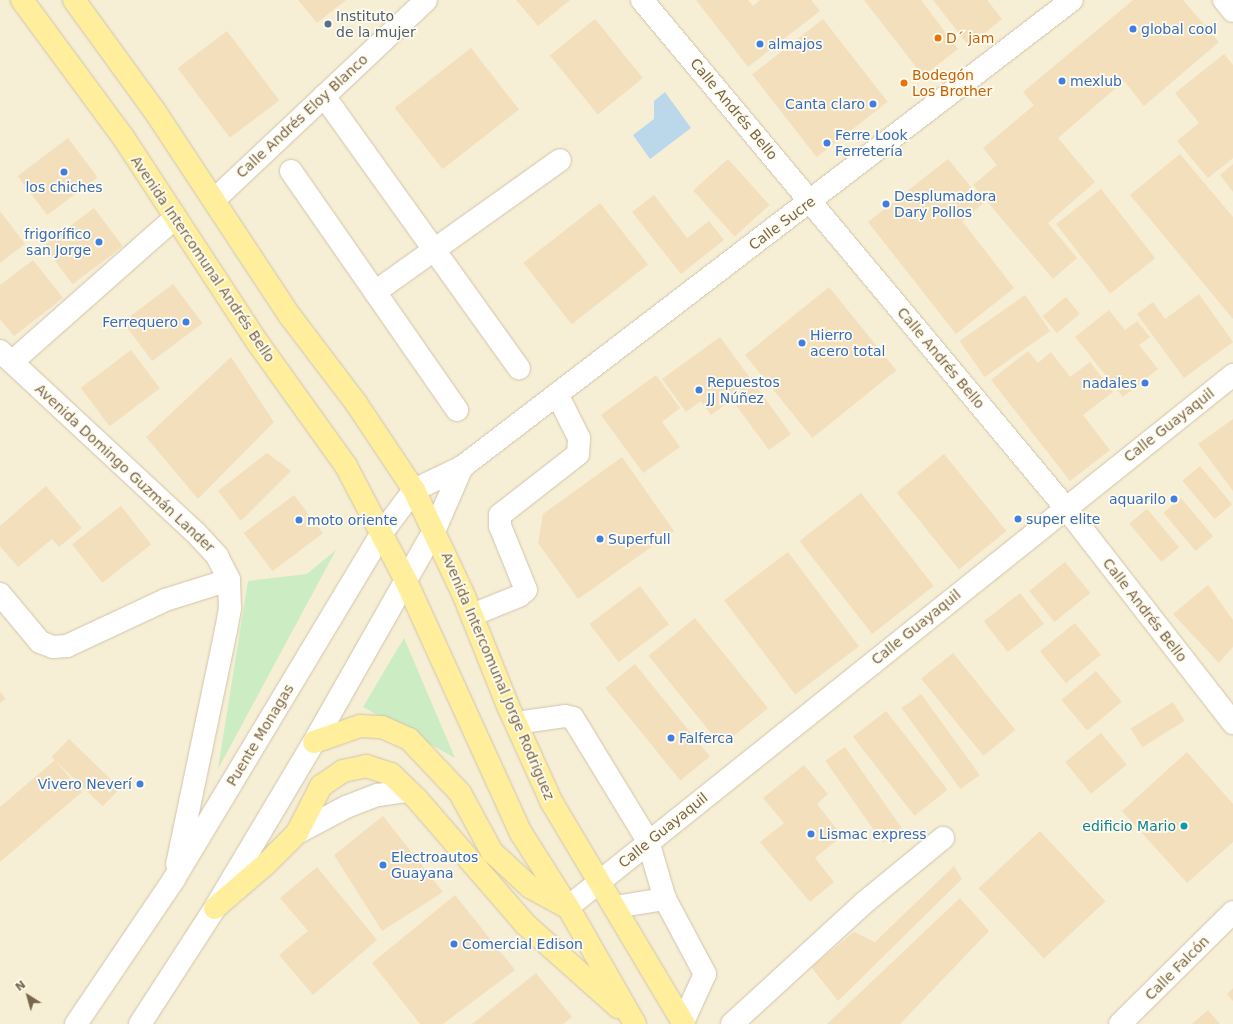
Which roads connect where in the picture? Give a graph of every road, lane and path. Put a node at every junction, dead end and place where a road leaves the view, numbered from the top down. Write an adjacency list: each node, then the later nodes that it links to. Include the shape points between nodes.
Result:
1 (22, 0): 13 (main road, Avenida Intercomunal Andrés Bello, via 122,137)
2 (74, 0): 11 (main road, via 154,110)
3 (426, 0): 8 (street, Calle Andrés Eloy Blanco)
4 (642, 0): 12 (street, Calle Andrés Bello)
5 (1072, 0): 12 (street, Calle Sucre)
6 (1224, 0): 7 (street)
7 (1233, 11)
8 (324, 96): 11 (street, Calle Andrés Eloy Blanco); 14 (street)
9 (560, 160): 14 (street)
10 (291, 171): 15 (street)
11 (214, 200): 23 (main road, via 290,316 356,403)
12 (811, 201): 19 (street, Calle Sucre); 24 (street, Calle Andrés Bello)
13 (175, 218): 16 (street); 25 (main road, Avenida Intercomunal Andrés Bello, via 258,343 346,466)
14 (434, 250): 15 (street); 17 (street)
15 (375, 292): 20 (street)
16 (6, 356): 27 (street, Avenida Domingo Guzmán Lander, via 195,532 217,556)
17 (519, 368)
18 (1233, 375): 24 (street, Calle Guayaquil)
19 (557, 394): 21 (street, Calle Sucre); 30 (street, via 579,438 578,454 500,515 500,526 526,590 519,596)
20 (457, 410)
21 (491, 443): 22 (street, Puente Monagas)
22 (462, 467): 23 (street, Puente Monagas); 26 (street, Puente Monagas)
23 (414, 490): 25 (street, Puente Monagas); 26 (main road, Avenida Intercomunal Jorge Rodriguez)
24 (1065, 508): 32 (street, Calle Andrés Bello); 37 (street, Calle Guayaquil)
25 (378, 529): 28 (main road); 38 (street, Puente Monagas)
26 (434, 529): 28 (street, Puente Monagas); 30 (main road, Avenida Intercomunal Jorge Rodriguez)
27 (229, 580): 29 (street, via 165,600 67,646 53,647 40,642); 38 (street, Avenida Domingo Guzmán Lander, via 230,608)
28 (406, 581): 33 (street, Puente Monagas); 41 (main road, via 521,833)
29 (0, 594)
30 (472, 615): 31 (main road, Avenida Intercomunal Jorge Rodriguez)
31 (516, 723): 37 (street, via 565,716 573,718); 39 (main road, Avenida Intercomunal Jorge Rodriguez, via 551,801)
32 (1233, 723)
33 (314, 742): 41 (main road, via 360,726 382,727 409,739 460,793 492,852 530,887); 43 (street, Puente Monagas)
34 (408, 791): 35 (street, via 378,795 346,806); 35 (main road, via 391,774 366,766 343,771 321,786); 45 (main road, via 525,924)
35 (297, 833): 43 (main road)
36 (943, 838): 49 (street, via 865,902)
37 (648, 841): 39 (street, Calle Guayaquil); 40 (street)
38 (174, 879): 47 (street, Puente Monagas)
39 (600, 881): 41 (street, Calle Guayaquil); 42 (main road, Avenida Intercomunal Jorge Rodriguez)
40 (665, 899): 42 (street); 46 (street, via 705,974)
41 (568, 907): 45 (main road)
42 (615, 907): 46 (main road, Avenida Intercomunal Jorge Rodriguez)
43 (215, 908): 48 (street, Puente Monagas)
44 (1233, 912): 50 (street, Calle Falcón)
45 (634, 1022)
46 (683, 1023)
47 (76, 1024)
48 (140, 1024)
49 (732, 1024)
50 (1120, 1024)

